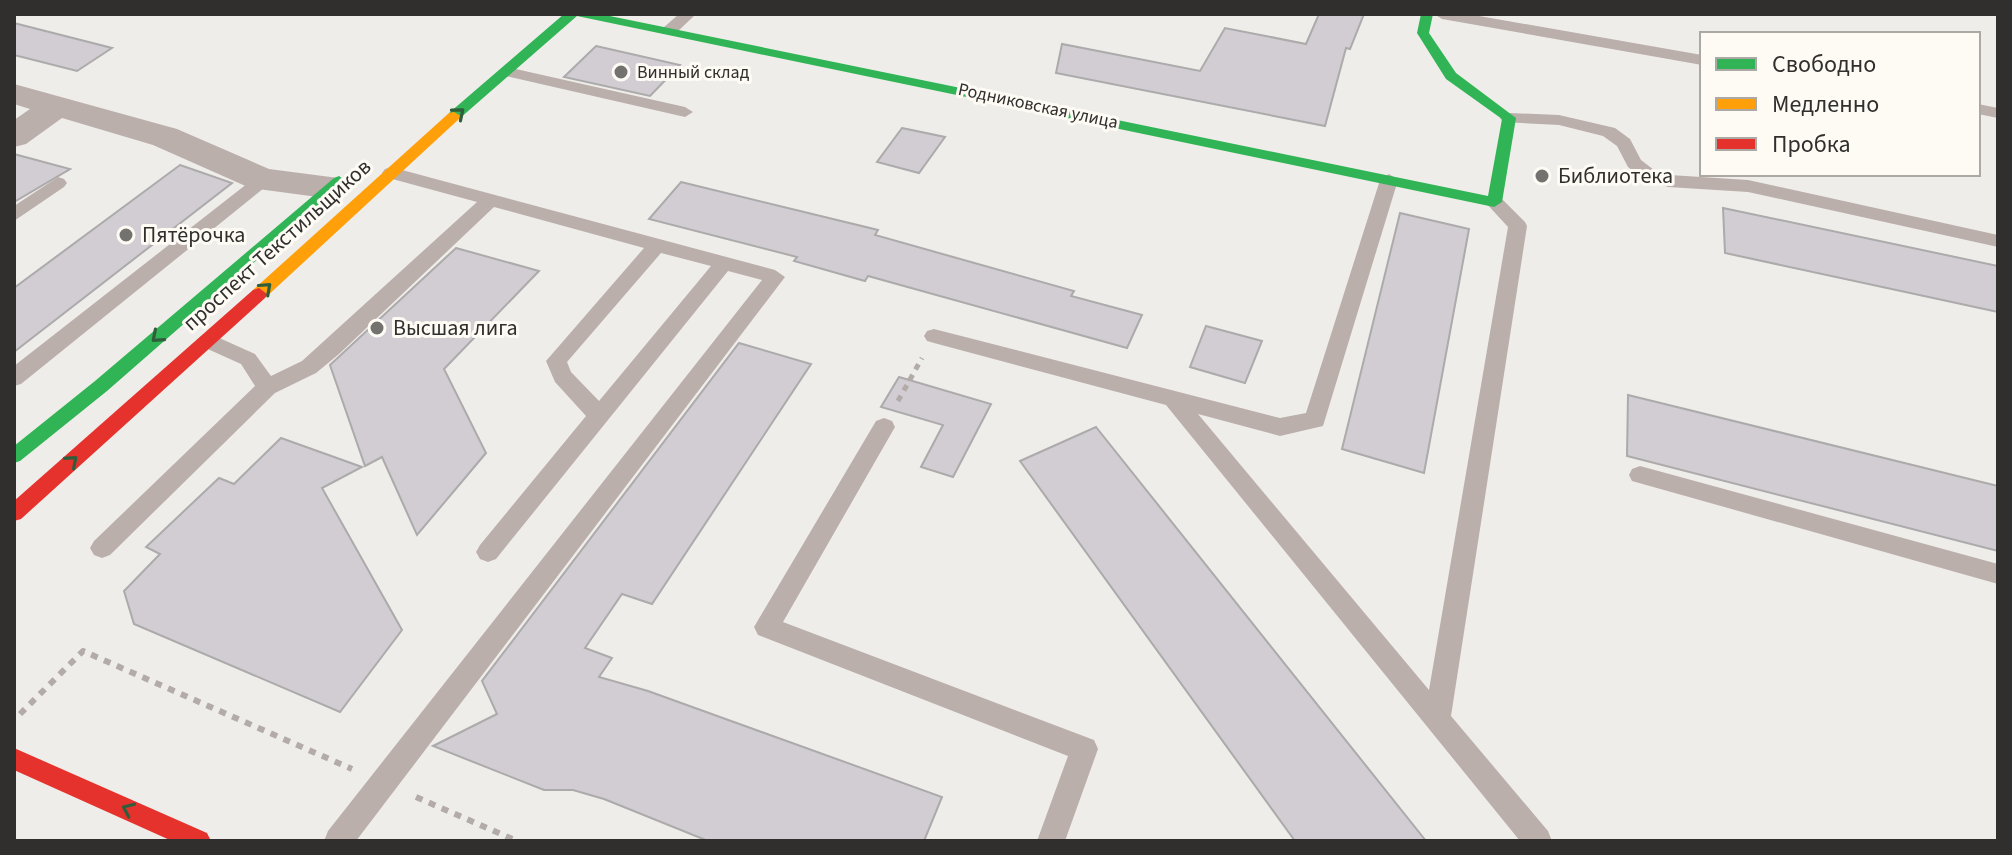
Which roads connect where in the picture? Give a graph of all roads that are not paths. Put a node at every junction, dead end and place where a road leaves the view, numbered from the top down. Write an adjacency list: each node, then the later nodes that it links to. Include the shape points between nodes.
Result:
1 (572, 14): 8 (street, проспект Текстильщиков)
2 (582, 14): 6 (street, Родниковская улица)
3 (688, 14): 6 (lane)
4 (1427, 14): 12 (street, via 1423,33 1451,76)
5 (1442, 14): 7 (lane)
6 (669, 31): 17 (street, Родниковская улица)
7 (1700, 60)
8 (507, 72): 11 (lane); 14 (street, проспект Текстильщиков, one-way to 8)
9 (14, 94): 10 (street)
10 (56, 107): 13 (street); 16 (street, via 165,137)
11 (685, 112)
12 (1509, 118): 20 (street); 22 (lane, via 1559,120 1609,132 1624,143 1634,163 1668,181 1748,186)
13 (14, 136)
14 (391, 173): 19 (lane); 26 (street, проспект Текстильщиков, one-way to 14)
15 (345, 177): 16 (street); 32 (street, проспект Текстильщиков, one-way to 32)
16 (263, 180): 27 (lane)
17 (1389, 180): 20 (street, Родниковская улица); 29 (lane, via 1315,420 1280,427)
18 (58, 183): 21 (lane)
19 (491, 200): 23 (lane); 28 (lane, via 332,349)
20 (1494, 202): 38 (lane, via 1518,226)
21 (14, 215)
22 (1998, 241)
23 (657, 245): 24 (lane); 30 (lane, via 556,361 562,376)
24 (724, 263): 30 (lane); 41 (lane, via 775,277)
25 (934, 336): 29 (lane)
26 (208, 341): 28 (lane, via 248,359); 34 (street, проспект Текстильщиков, one-way to 26)
27 (14, 378)
28 (267, 387): 35 (lane)
29 (1173, 399): 38 (lane)
30 (599, 416): 36 (lane)
31 (884, 427): 42 (lane, via 767,627 1084,749)
32 (14, 456)
33 (1640, 475): 37 (lane)
34 (14, 513)
35 (102, 548)
36 (488, 552)
37 (1998, 574)
38 (1437, 720): 43 (lane)
39 (14, 759): 40 (street, one-way to 39)
40 (199, 841)
41 (338, 841)
42 (1051, 841)
43 (1538, 841)

